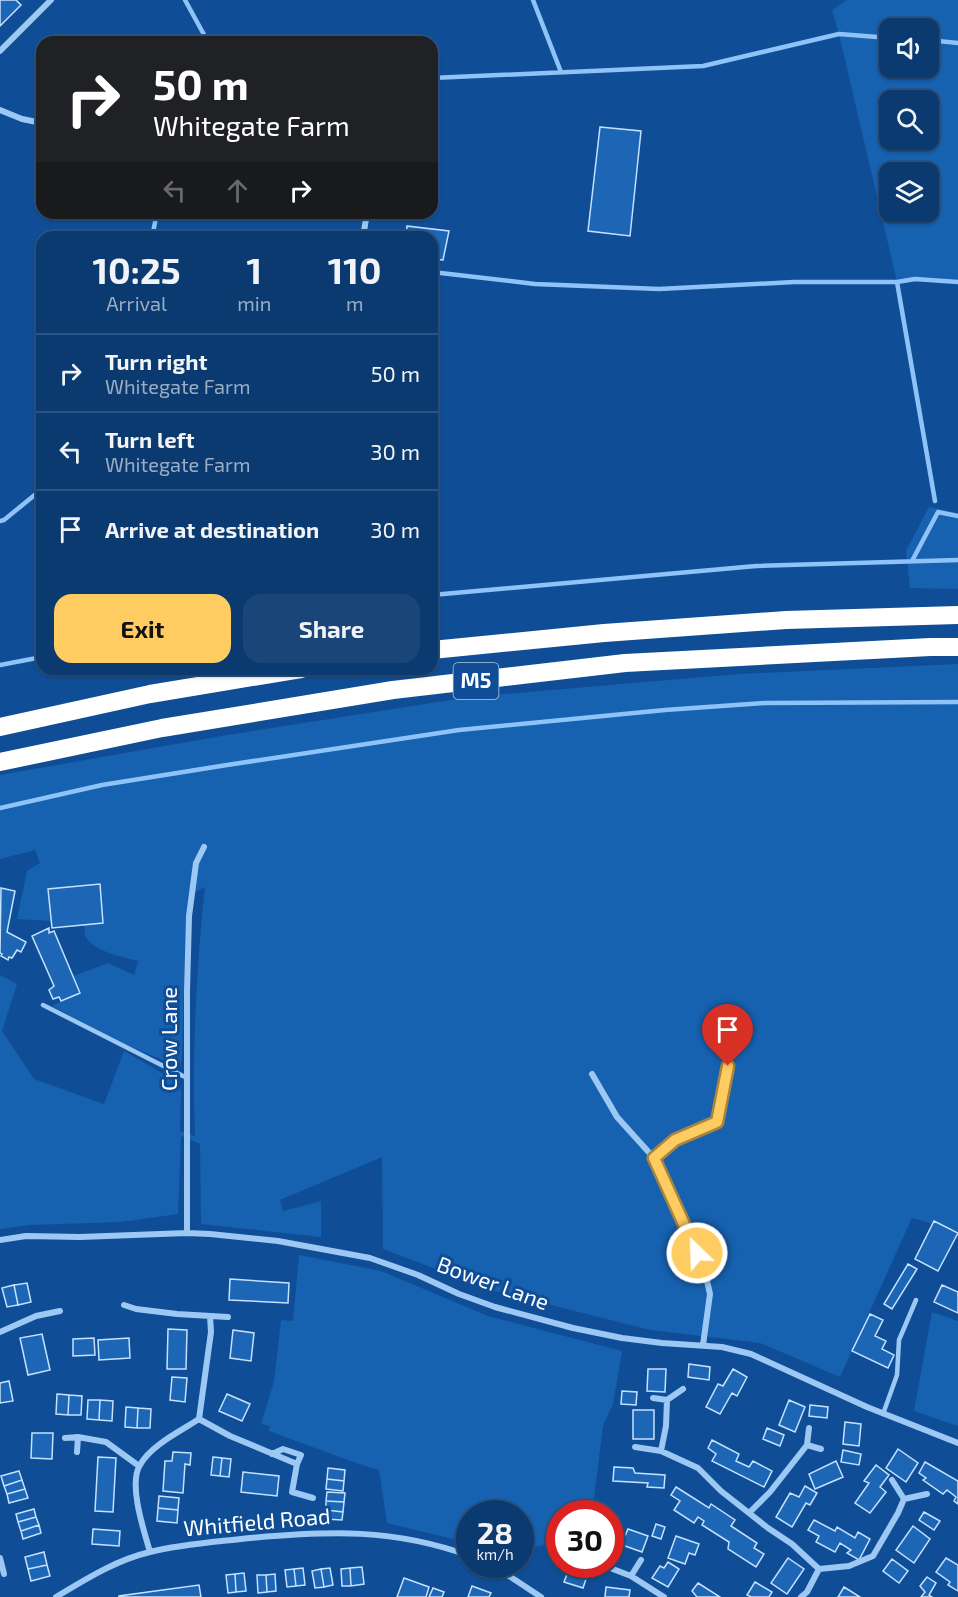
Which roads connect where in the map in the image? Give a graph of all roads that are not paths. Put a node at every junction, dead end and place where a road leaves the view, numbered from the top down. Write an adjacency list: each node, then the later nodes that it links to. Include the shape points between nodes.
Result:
1 (50, 0): 2 (street)
2 (0, 51)
3 (0, 110): 4 (street)
4 (36, 122)
5 (958, 615): 7 (highway, M5, via 786,620)
6 (958, 647): 10 (highway, M5, via 625,663 393,690 162,728)
7 (438, 649)
8 (265, 675): 9 (highway, via 150,694)
9 (0, 727)
10 (0, 762)
11 (204, 847): 15 (street, Crow Lane, via 196,863 189,916)
12 (43, 1005): 15 (lane)
13 (728, 1066): 16 (street, via 717,1122 675,1140)
14 (592, 1074): 16 (street, via 617,1117)
15 (187, 1078): 17 (street, Crow Lane)
16 (654, 1158): 25 (street, via 705,1272 710,1294)
17 (187, 1233): 18 (street, Bower Lane, via 26,1236); 25 (street, Bower Lane, via 278,1241 370,1258 486,1304 546,1321 622,1338)
18 (0, 1240)
19 (916, 1300): 29 (lane, via 899,1340 897,1375)
20 (124, 1305): 22 (street)
21 (60, 1311): 24 (street, via 36,1316)
22 (210, 1316): 23 (street); 30 (street)
23 (228, 1317)
24 (0, 1332)
25 (703, 1345): 29 (street, Bower Lane, via 751,1354)
26 (683, 1389): 28 (street)
27 (653, 1398): 28 (street)
28 (667, 1400): 38 (street)
29 (883, 1414): 34 (street, Bower Lane)
30 (200, 1419): 40 (street, via 151,1451); 43 (street, via 272,1454 283,1449 301,1455 292,1492)
31 (809, 1428): 35 (street)
32 (78, 1437): 33 (street); 39 (street); 40 (street, via 106,1442)
33 (65, 1438)
34 (958, 1443)
35 (807, 1445): 37 (street); 45 (street)
36 (635, 1448): 38 (street)
37 (821, 1449)
38 (661, 1451): 45 (street, via 698,1468)
39 (77, 1452)
40 (139, 1466): 47 (street, via 136,1499)
41 (892, 1480): 44 (street)
42 (927, 1494): 44 (street)
43 (313, 1498)
44 (904, 1499): 50 (street, via 873,1556 849,1566)
45 (749, 1513): 50 (street)
46 (456, 1551): 47 (street, Whitfield Road, via 384,1535 332,1532 213,1542)
47 (150, 1552): 55 (street, Whitfield Road, via 121,1562)
48 (0, 1558): 52 (street)
49 (641, 1560): 53 (street)
50 (819, 1569): 58 (street)
51 (624, 1573): 53 (street)
52 (4, 1574)
53 (631, 1576): 57 (street)
54 (513, 1578): 56 (street)
55 (56, 1597)
56 (541, 1597)
57 (664, 1597)
58 (801, 1597)

